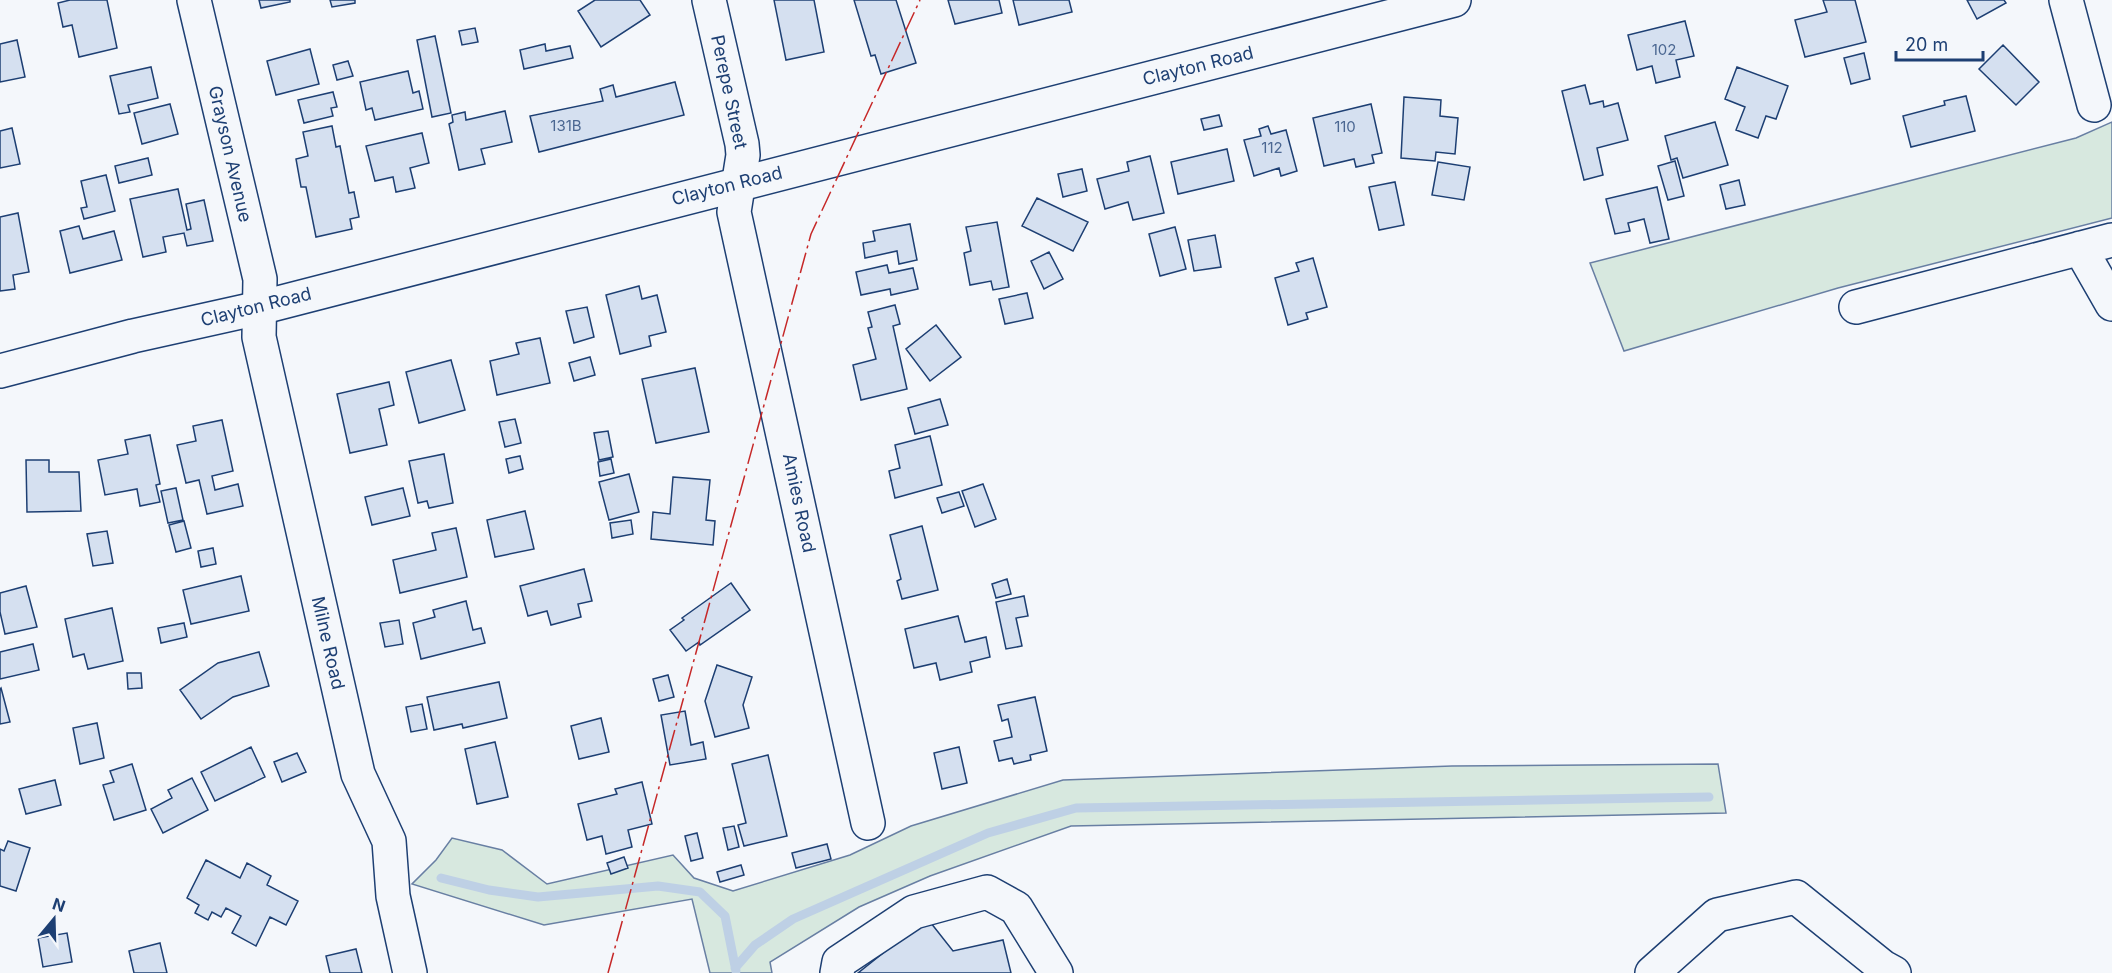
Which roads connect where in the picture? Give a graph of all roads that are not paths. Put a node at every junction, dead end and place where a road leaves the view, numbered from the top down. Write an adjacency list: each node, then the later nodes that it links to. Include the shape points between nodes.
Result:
1 (194, 0): 11 (street, Grayson Avenue, via 260,279)
2 (709, 0): 6 (street, Perepe Street, via 742,144)
3 (1454, 0): 6 (street, Clayton Road)
4 (2066, 0): 5 (street)
5 (2094, 105)
6 (738, 183): 11 (street, Clayton Road); 13 (street, Amies Road, via 734,212)
7 (2112, 240): 8 (street)
8 (2080, 248): 9 (street); 10 (street)
9 (2112, 303)
10 (1856, 306)
11 (259, 308): 12 (street, Clayton Road); 14 (street, Milne Road, via 259,338 358,774 389,841 393,896)
12 (0, 371)
13 (868, 823)
14 (410, 973)
15 (837, 973): 16 (street, via 839,962 914,912 987,892 1016,908)
16 (1056, 973)
17 (1652, 973): 18 (street, via 1717,915 1796,897)
18 (1894, 973)

